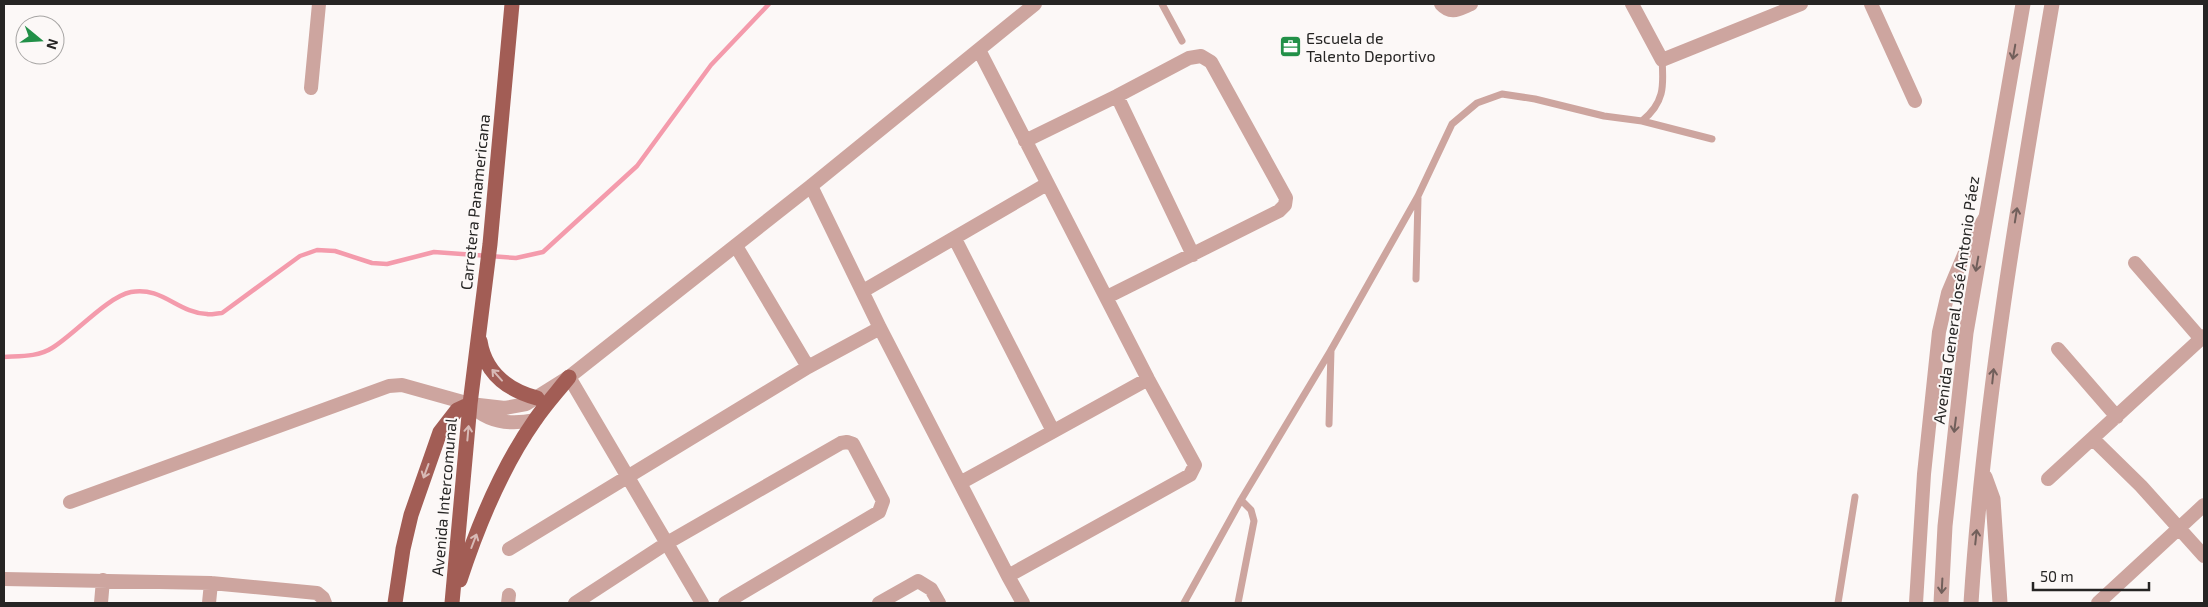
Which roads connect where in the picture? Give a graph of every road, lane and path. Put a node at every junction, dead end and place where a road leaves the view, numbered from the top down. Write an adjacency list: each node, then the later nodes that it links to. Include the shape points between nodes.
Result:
1 (319, 4): 15 (street)
2 (512, 4): 33 (main road, Carretera Panamericana)
3 (1035, 4): 13 (street)
4 (1162, 4): 12 (lane)
5 (1441, 4): 6 (street, via 1454,12)
6 (1471, 4)
7 (1632, 4): 14 (street)
8 (1801, 4): 14 (street)
9 (1871, 4): 17 (street)
10 (2023, 4): 24 (street, Avenida General José Antonio Páez, one-way to 24)
11 (2052, 4): 47 (street, one-way to 11, via 2002,304)
12 (1182, 41)
13 (979, 50): 20 (street); 22 (street)
14 (1662, 60): 18 (lane, via 1664,80 1661,97 1654,111)
15 (311, 88)
16 (1117, 96): 20 (street); 27 (street); 27 (street, via 1189,58 1202,56 1210,62 1286,198 1285,205 1279,210)
17 (1915, 101)
18 (1642, 121): 19 (lane); 23 (lane, via 1502,94 1476,103 1452,124)
19 (1712, 138)
20 (1024, 141): 21 (street)
21 (1047, 184): 25 (street); 31 (street)
22 (811, 186): 26 (street); 30 (street)
23 (1418, 196): 29 (lane); 36 (lane)
24 (1985, 218): 77 (street, via 1969,243 1948,293 1939,332 1924,474); 78 (street, Avenida General José Antonio Páez, one-way to 78, via 1966,333 1954,435)
25 (955, 239): 30 (street); 45 (street)
26 (736, 246): 37 (street); 38 (street)
27 (1193, 255): 31 (street)
28 (2135, 263): 34 (street)
29 (1416, 279)
30 (863, 291): 32 (street)
31 (1107, 297): 39 (street)
32 (880, 328): 37 (street); 50 (street)
33 (479, 333): 40 (main road, one-way to 33, via 508,387 496,376 484,356); 41 (main road, Carretera Panamericana)
34 (2203, 338): 42 (street)
35 (2058, 349): 42 (street)
36 (1331, 350): 44 (lane); 52 (lane)
37 (808, 367): 48 (street)
38 (569, 377): 40 (street); 43 (main road); 48 (street)
39 (1148, 379): 45 (street); 59 (street, via 1195,465 1194,471)
40 (537, 398): 41 (street, via 510,407)
41 (470, 404): 43 (street, via 478,413 492,420 517,424); 53 (street, via 402,385 388,386); 66 (main road, Avenida Intercomunal, one-way to 66, via 456,410 440,432 411,515); 67 (main road, Avenida Intercomunal, one-way to 41)
42 (2117, 417): 46 (street)
43 (535, 420): 67 (main road, one-way to 43, via 494,494)
44 (1329, 424)
45 (1053, 431): 50 (street)
46 (2093, 439): 49 (street); 55 (street)
47 (1983, 472): 79 (street, one-way to 47); 80 (street, via 1993,499)
48 (627, 476): 56 (street); 57 (street)
49 (2048, 478)
50 (960, 483): 59 (street)
51 (1855, 497): 76 (lane)
52 (1242, 500): 74 (lane); 75 (lane, via 1251,510 1254,521)
53 (70, 502)
54 (2204, 505): 55 (street)
55 (2179, 528): 58 (street); 81 (street)
56 (667, 543): 68 (street); 69 (street); 70 (street, via 841,443 853,444 883,501 879,512)
57 (509, 549)
58 (2204, 556)
59 (1008, 576): 73 (street)
60 (4, 578): 61 (street)
61 (103, 580): 62 (street); 63 (street)
62 (211, 583): 64 (street); 65 (street, via 317,593)
63 (101, 603)
64 (209, 603)
65 (325, 603)
66 (395, 603)
67 (452, 603)
68 (575, 603)
69 (702, 603)
70 (725, 603)
71 (879, 603): 72 (street, via 918,581 931,589)
72 (939, 603)
73 (1023, 603)
74 (1184, 603)
75 (1238, 603)
76 (1838, 603)
77 (1916, 603)
78 (1941, 603)
79 (1971, 603)
80 (2000, 603)
81 (2098, 603)

